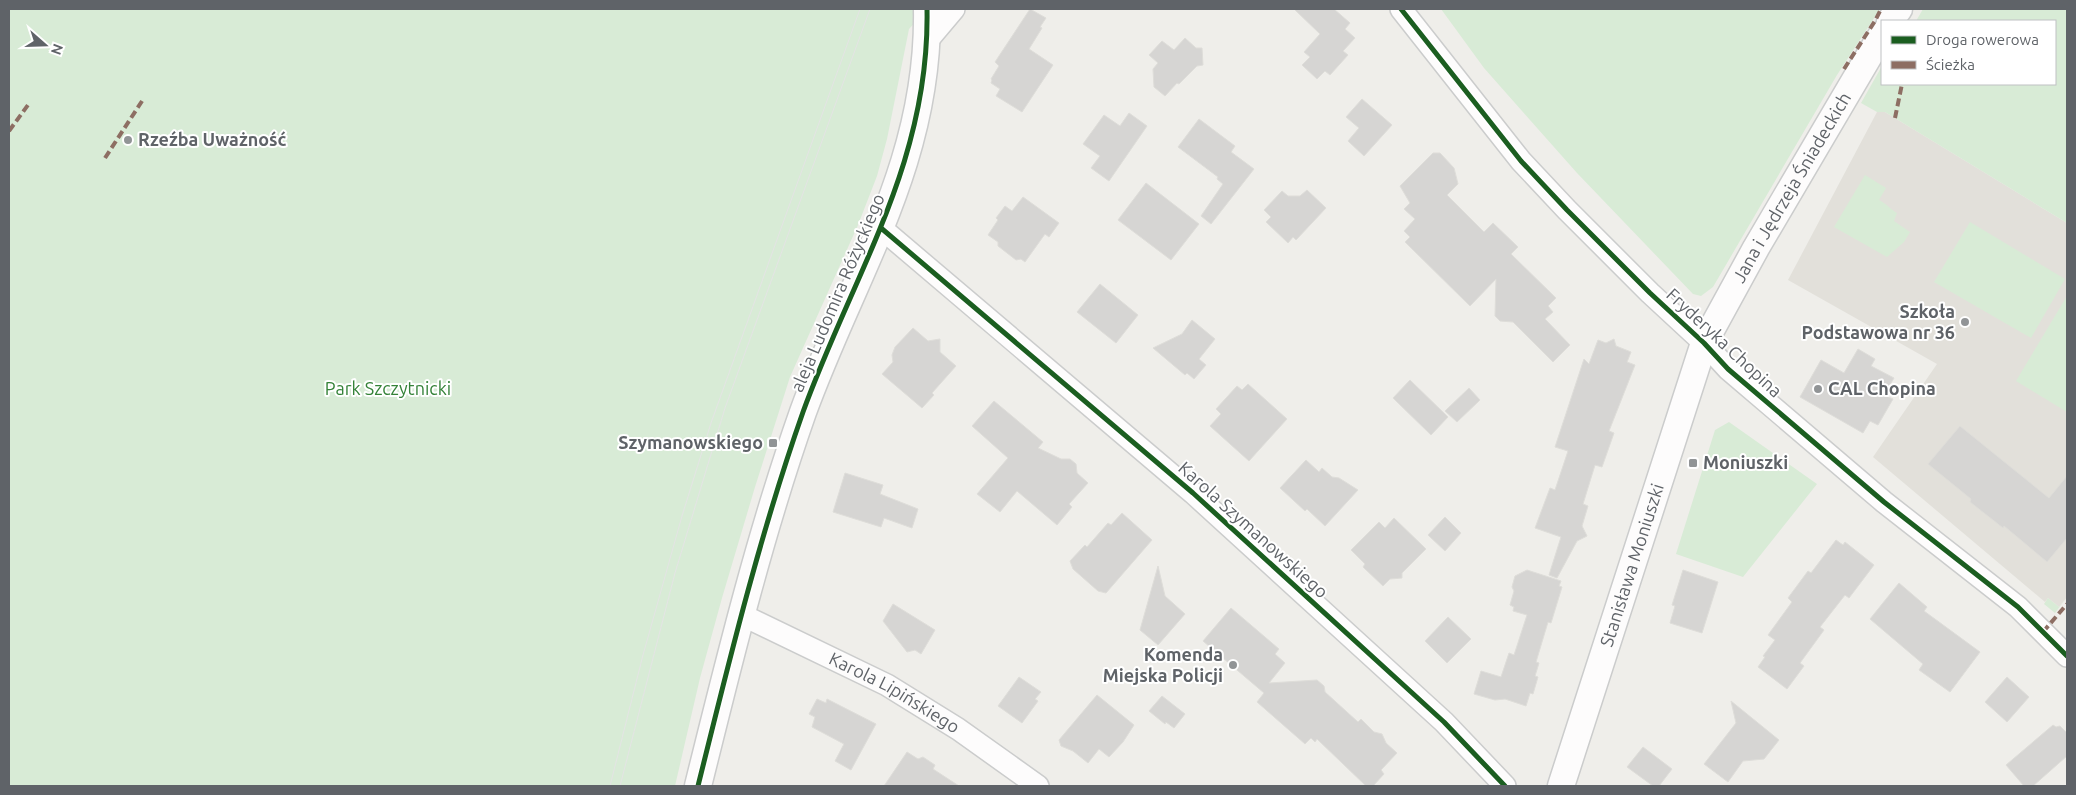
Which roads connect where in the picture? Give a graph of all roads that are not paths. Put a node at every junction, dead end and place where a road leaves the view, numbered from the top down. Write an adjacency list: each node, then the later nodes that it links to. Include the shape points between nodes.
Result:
1 (927, 9): 7 (street, aleja Ludomira Różyckiego)
2 (954, 9): 7 (street)
3 (1402, 9): 9 (street, Fryderyka Chopina, via 1521,161 1643,286)
4 (1899, 9): 5 (street)
5 (1891, 20)
6 (1881, 36): 9 (street, Jana i Jędrzeja Śniadeckich)
7 (927, 41): 8 (street, aleja Ludomira Różyckiego, via 911,141)
8 (881, 228): 10 (street, aleja Ludomira Różyckiego, via 802,417); 14 (street, Karola Szymanowskiego, via 1193,493 1444,722)
9 (1704, 343): 11 (street, Fryderyka Chopina, via 1747,386 1884,502 2018,607); 15 (street, Stanisława Moniuszki)
10 (742, 616): 12 (street, aleja Ludomira Różyckiego); 13 (street, Karola Lipińskiego, via 886,685 958,729)
11 (2067, 656)
12 (698, 786)
13 (1038, 786)
14 (1506, 786)
15 (1560, 786)

